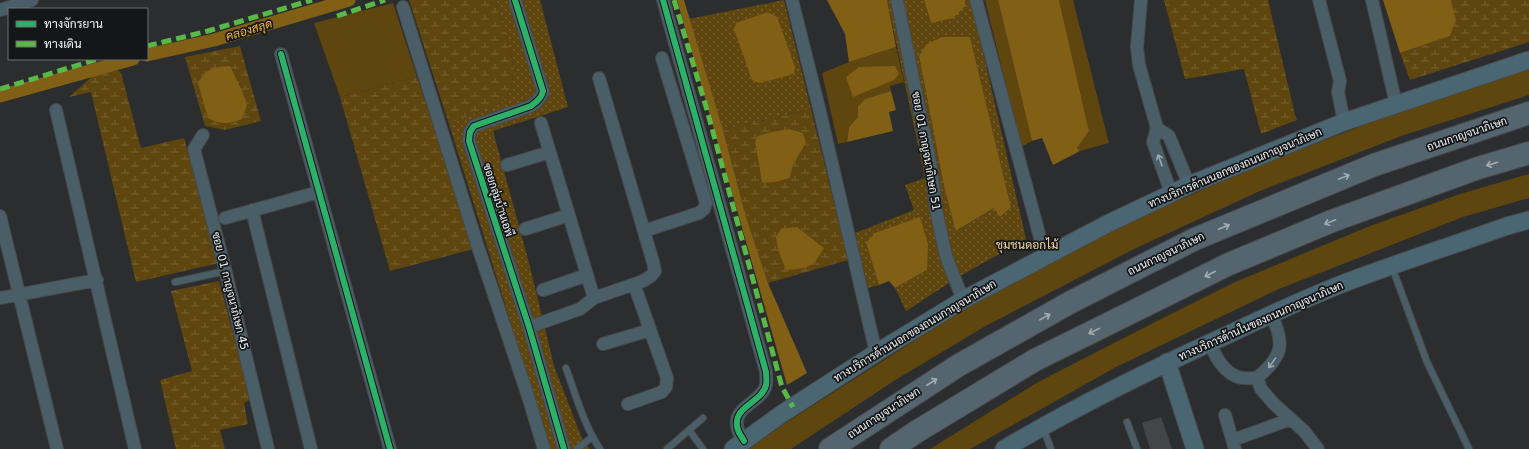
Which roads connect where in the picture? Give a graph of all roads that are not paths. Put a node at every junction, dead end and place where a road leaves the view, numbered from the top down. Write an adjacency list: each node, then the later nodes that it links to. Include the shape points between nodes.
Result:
1 (32, 0): 11 (street)
2 (515, 0): 49 (street, ซอยกลุ่มบ้านเอพี, via 543,91 532,106 474,126 469,141)
3 (663, 0): 66 (street, via 766,372 765,389 737,419)
4 (792, 0): 53 (street)
5 (897, 0): 47 (street, ซอย 01 กาญจนากิเษก 51, via 946,256)
6 (976, 0): 36 (street)
7 (1141, 0): 21 (street, via 1137,47 1139,65)
8 (1319, 0): 19 (street, via 1340,81 1338,92)
9 (1372, 0): 16 (street)
10 (403, 7): 72 (street)
11 (0, 10)
12 (281, 54): 27 (street)
13 (662, 58): 35 (street, via 706,203 699,213)
14 (1529, 60): 16 (main road, ทางบริการด้านนอกของถนนกาญจนาภิเษก)
15 (599, 78): 35 (street)
16 (1396, 104): 19 (main road, ทางบริการด้านนอกของถนนกาญจนาภิเษก)
17 (56, 110): 40 (street)
18 (1529, 113): 78 (highway, ถนนกาญจนาภิเษก, one-way to 18, via 959,364 1071,302 1195,239 1374,165)
19 (1344, 122): 26 (main road, ทางบริการด้านนอกของถนนกาญจนาภิเษก)
20 (541, 123): 23 (street)
21 (1157, 128): 26 (street, via 1169,136); 28 (street, one-way to 21, via 1153,142)
22 (203, 135): 38 (street, ซอย 01 กาญจนาภิเษก 45, via 194,149)
23 (550, 152): 25 (street); 30 (street)
24 (1529, 153): 79 (highway, one-way to 79, via 1478,168 1332,221 1229,264 1035,360)
25 (507, 164)
26 (1189, 185): 28 (main road, ทางบริการด้านนอกของถนนกาญจนาภิเษก)
27 (319, 192): 29 (street); 71 (street)
28 (1171, 193): 36 (main road, ทางบริการด้านนอกของถนนกาญจนาภิเษก)
29 (252, 210): 32 (street); 70 (street)
30 (568, 215): 34 (street); 39 (street)
31 (0, 216): 44 (street)
32 (225, 218)
33 (1529, 220): 37 (main road, ทางบริการด้านในของถนนกาญจนาภิเษก)
34 (525, 229)
35 (644, 231): 42 (street, via 655,272)
36 (1045, 256): 47 (main road, ทางบริการด้านนอกของถนนกาญจนาภิเษก)
37 (1392, 267): 48 (main road, ทางบริการด้านในของถนนกาญจนาภิเษก, via 1347,282); 85 (lane, via 1427,362)
38 (226, 271): 41 (lane); 69 (street, ซอย 01 กาญจนาภิเษก 45)
39 (587, 275): 43 (street); 46 (street)
40 (97, 280): 44 (street); 68 (street)
41 (175, 282)
42 (634, 284): 46 (street); 50 (street)
43 (543, 290)
44 (19, 294): 45 (street); 67 (street)
45 (0, 298)
46 (594, 298): 49 (street, via 580,309)
47 (963, 300): 53 (main road, ทางบริการด้านนอกของถนนกาญจนาภิเษก)
48 (1271, 315): 51 (main road, ทางบริการด้านในของถนนกาญจนาภิเษก); 56 (street, one-way to 56, via 1278,327 1280,351 1271,366)
49 (529, 327): 73 (street, ซอยกลุ่มบ้านเอพี)
50 (650, 330): 52 (street); 57 (street, via 667,378 666,387 654,396)
51 (1210, 343): 54 (main road, ทางบริการด้านในของถนนกาญจนาภิเษก); 56 (street, via 1215,357 1225,369 1238,377)
52 (603, 344)
53 (876, 353): 66 (main road, ทางบริการด้านนอกของถนนกาญจนาภิเษก)
54 (1167, 362): 62 (main road, ทางบริการด้านในของถนนกาญจนาภิเษก); 83 (main road)
55 (566, 368): 64 (lane)
56 (1257, 378): 60 (street, via 1261,389)
57 (628, 404)
58 (1225, 415): 65 (street)
59 (703, 418): 63 (lane)
60 (1291, 419): 65 (street); 84 (street)
61 (1128, 422): 82 (lane)
62 (1042, 427): 80 (main road, ทางบริการด้านในของถนนกาญจนาภิเษก); 81 (lane)
63 (689, 430): 76 (lane); 77 (lane)
64 (592, 436): 74 (lane); 75 (lane)
65 (1234, 444)
66 (738, 445)
67 (57, 449)
68 (135, 449)
69 (268, 449)
70 (311, 449)
71 (390, 449)
72 (544, 449)
73 (564, 449)
74 (577, 449)
75 (600, 449)
76 (667, 449)
77 (703, 449)
78 (830, 449)
79 (891, 449)
80 (1004, 449)
81 (1051, 449)
82 (1136, 449)
83 (1195, 449)
84 (1318, 449)
85 (1469, 449)

